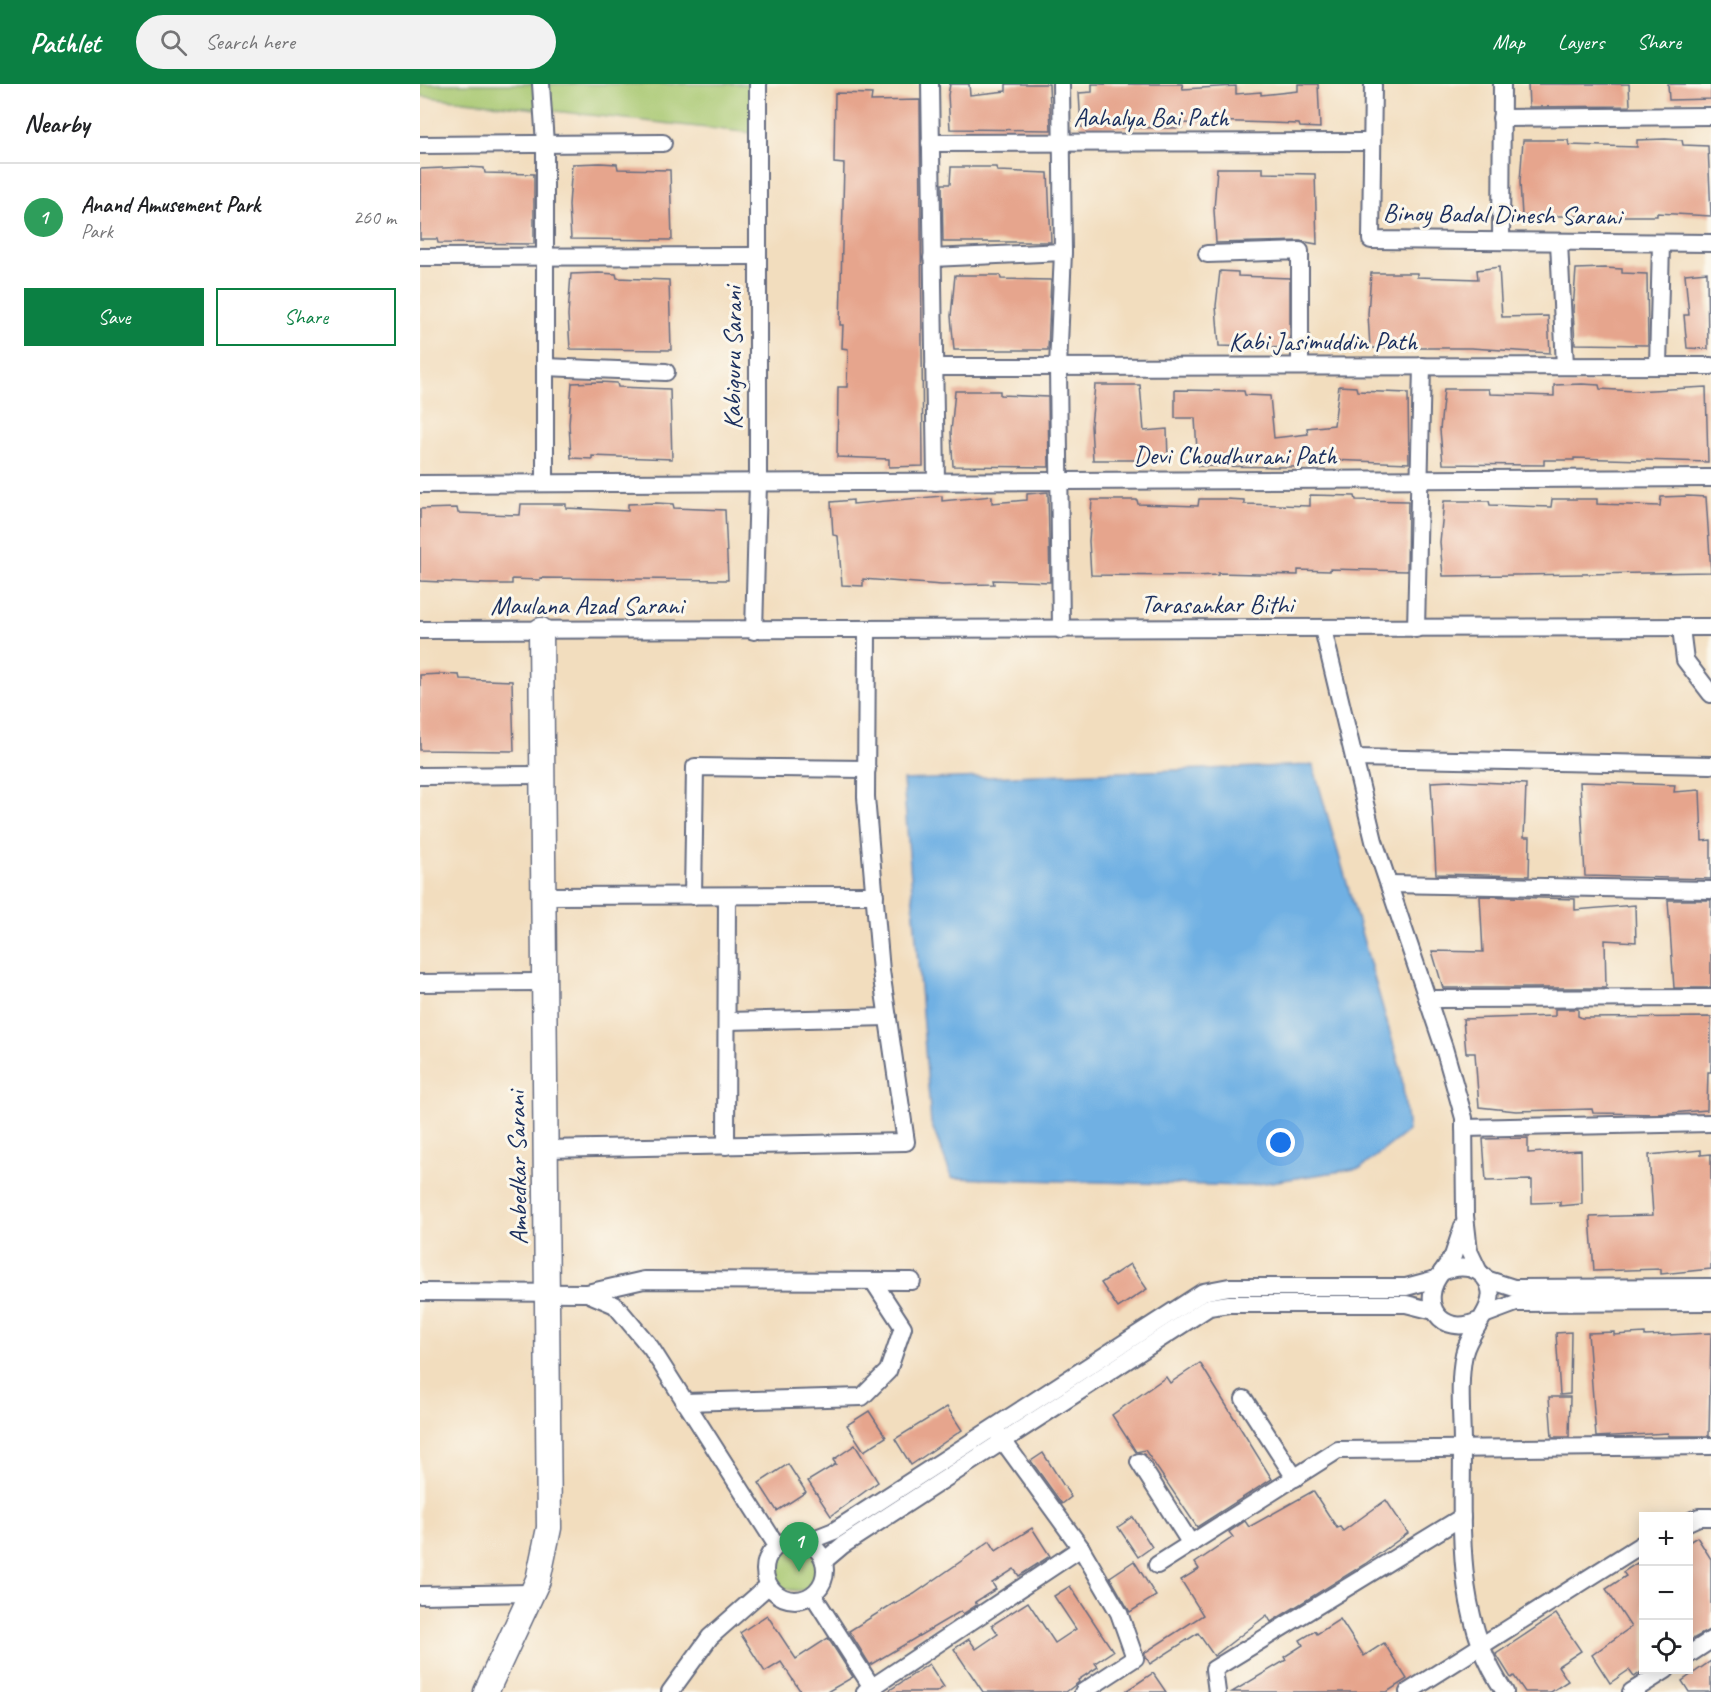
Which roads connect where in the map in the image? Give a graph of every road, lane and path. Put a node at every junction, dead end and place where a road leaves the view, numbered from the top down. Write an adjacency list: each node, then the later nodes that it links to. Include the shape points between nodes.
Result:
1 (541, 84): 13 (street)
2 (758, 84): 22 (street, Kabiguru Sarani)
3 (930, 84): 12 (street)
4 (1061, 84): 10 (street)
5 (1373, 84): 9 (street, Binoy Badal Dinesh Sarani)
6 (1502, 84): 8 (street)
7 (1711, 116): 8 (street)
8 (1502, 118): 15 (street)
9 (1372, 141): 10 (street, Aahalya Bai Path); 15 (street, Binoy Badal Dinesh Sarani, via 1371,240)
10 (1061, 142): 12 (street, Aahalya Bai Path); 19 (street)
11 (663, 143): 13 (street)
12 (930, 143): 24 (street)
13 (544, 144): 14 (street); 21 (street)
14 (420, 146)
15 (1501, 241): 16 (street, Binoy Badal Dinesh Sarani)
16 (1559, 242): 17 (street, Binoy Badal Dinesh Sarani); 28 (street)
17 (1661, 243): 18 (street, Binoy Badal Dinesh Sarani); 29 (street)
18 (1711, 243)
19 (1063, 252): 24 (street); 32 (street)
20 (1207, 254): 26 (street, via 1300,251)
21 (545, 256): 22 (street); 23 (street); 31 (street)
22 (758, 256): 39 (street, Kabiguru Sarani)
23 (420, 257)
24 (932, 258): 25 (street)
25 (934, 366): 32 (street, Kabi Jasimuddin Path); 37 (street)
26 (1300, 366): 27 (street, Kabi Jasimuddin Path); 32 (street, Kabi Jasimuddin Path)
27 (1422, 366): 28 (street, Kabi Jasimuddin Path); 35 (street)
28 (1565, 366): 29 (street, Kabi Jasimuddin Path)
29 (1658, 366): 30 (street, Kabi Jasimuddin Path)
30 (1711, 366)
31 (545, 367): 33 (street); 38 (street)
32 (1058, 367): 36 (street)
33 (666, 372)
34 (1711, 478): 35 (street, Devi Choudhurani Path)
35 (1420, 479): 36 (street, Devi Choudhurani Path); 42 (street)
36 (1059, 481): 37 (street, Devi Choudhurani Path); 47 (street)
37 (936, 482): 39 (street, Devi Choudhurani Path)
38 (545, 483): 39 (street, Devi Choudhurani Path); 40 (street, Devi Choudhurani Path)
39 (758, 483): 48 (street, Kabiguru Sarani)
40 (420, 484)
41 (1711, 627): 43 (street)
42 (1416, 628): 43 (street, Tarasankar Bithi); 44 (street, Tarasankar Bithi)
43 (1681, 628): 50 (street, via 1685,660)
44 (1323, 629): 47 (street, Tarasankar Bithi); 51 (street)
45 (420, 630): 46 (street, Maulana Azad Sarani)
46 (541, 630): 48 (street, Maulana Azad Sarani); 54 (street, Ambedkar Sarani)
47 (1061, 630): 49 (street, Tarasankar Bithi)
48 (754, 631): 49 (street, Tarasankar Bithi)
49 (867, 631): 53 (street)
50 (1711, 694)
51 (1354, 758): 52 (street); 56 (street)
52 (1711, 765)
53 (867, 769): 59 (street, via 695,767); 61 (street)
54 (542, 775): 55 (street); 58 (street, Ambedkar Sarani)
55 (420, 776)
56 (1389, 884): 57 (street); 65 (street)
57 (1711, 890)
58 (543, 896): 59 (street); 62 (street, Ambedkar Sarani)
59 (693, 896): 60 (street)
60 (728, 896): 61 (street); 67 (street)
61 (875, 896): 66 (street)
62 (544, 982): 63 (street); 71 (street, Ambedkar Sarani)
63 (420, 983)
64 (1711, 998): 65 (street)
65 (1428, 999): 69 (street)
66 (888, 1017): 67 (street); 70 (street, via 906,1142)
67 (727, 1021): 70 (street)
68 (1711, 1123): 69 (street)
69 (1464, 1128): 72 (street)
70 (726, 1146): 71 (street)
71 (546, 1149): 79 (street, Ambedkar Sarani)
72 (1465, 1216): 73 (street, via 1454,1256); 74 (street, via 1469,1251)
73 (1439, 1276): 74 (street, via 1461,1266); 82 (street, via 1431,1295); 88 (street, via 1406,1287 1229,1287 1203,1292)
74 (1482, 1276): 77 (street, via 1514,1288); 83 (street, via 1491,1297)
75 (873, 1281): 76 (street); 80 (street, via 644,1280); 87 (street, via 903,1327 888,1371 862,1397)
76 (912, 1281)
77 (1711, 1287)
78 (420, 1292): 79 (street)
79 (547, 1292): 80 (street); 104 (street, Ambedkar Sarani, via 549,1528)
80 (587, 1293): 87 (street, via 615,1305 651,1348)
81 (1711, 1302): 83 (street, via 1516,1303)
82 (1434, 1311): 84 (street); 88 (street, via 1406,1304 1209,1307)
83 (1481, 1318): 84 (street, via 1468,1326); 85 (street, via 1468,1340)
84 (1448, 1324): 85 (street, via 1455,1339)
85 (1462, 1379): 90 (street)
86 (1244, 1399): 92 (street)
87 (684, 1402): 98 (street)
88 (998, 1433): 96 (street, via 834,1531); 100 (street); 101 (street)
89 (1711, 1446): 90 (street)
90 (1462, 1449): 92 (street, via 1338,1450); 93 (street)
91 (1139, 1462): 97 (street)
92 (1295, 1478): 97 (street)
93 (1462, 1517): 108 (street, via 1462,1564); 116 (street, via 1214,1669)
94 (1711, 1517): 95 (street)
95 (1693, 1520)
96 (806, 1542): 98 (street, via 796,1540); 101 (street)
97 (1191, 1544): 102 (street)
98 (777, 1546): 103 (street, via 766,1563)
99 (1639, 1546): 108 (street)
100 (1081, 1548): 112 (street); 115 (street, via 1119,1613 1135,1658)
101 (824, 1561): 106 (street, via 824,1582)
102 (1157, 1565)
103 (769, 1585): 106 (street, via 776,1594 792,1600); 114 (street, via 710,1636)
104 (532, 1593): 105 (street); 113 (street, Ambedkar Sarani)
105 (420, 1595)
106 (813, 1595): 112 (street)
107 (1711, 1640): 109 (street)
108 (1481, 1647): 117 (street); 118 (street, via 1489,1669)
109 (1693, 1652)
110 (1660, 1674): 111 (street)
111 (1642, 1689)
112 (871, 1690)
113 (486, 1692)
114 (670, 1692)
115 (1083, 1692)
116 (1217, 1692)
117 (1408, 1692)
118 (1505, 1692)

